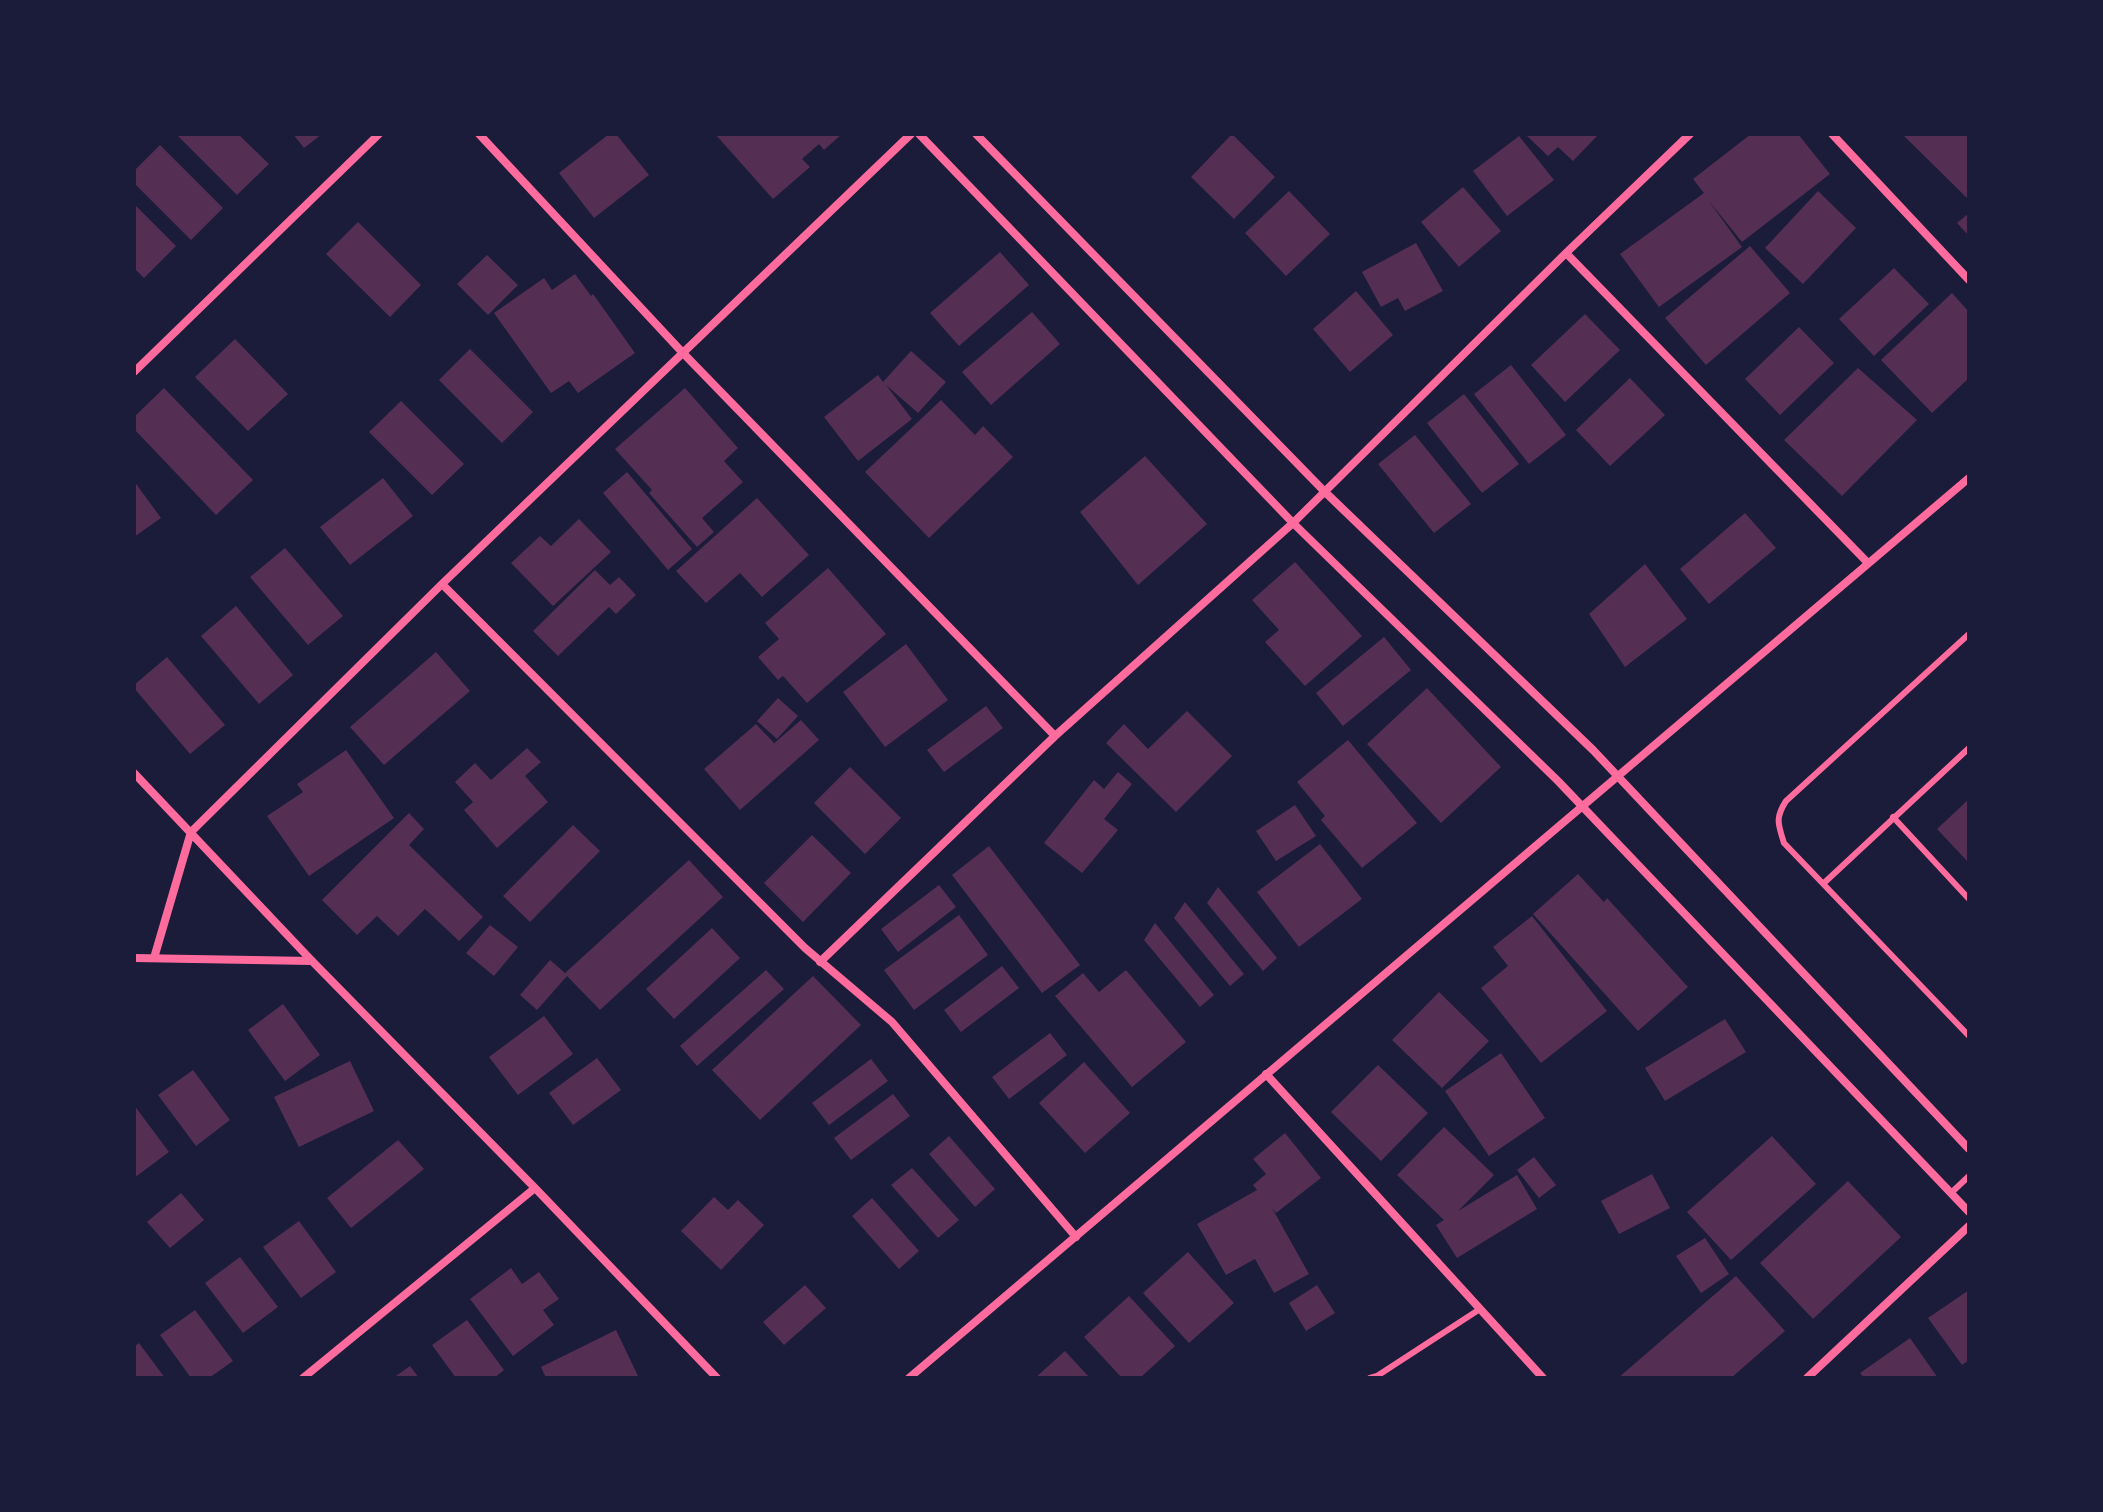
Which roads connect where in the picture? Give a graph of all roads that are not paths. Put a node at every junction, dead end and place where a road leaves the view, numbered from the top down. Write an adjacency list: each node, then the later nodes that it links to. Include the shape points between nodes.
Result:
1 (379, 134): 11 (street)
2 (479, 134): 10 (street)
3 (911, 134): 10 (street)
4 (919, 134): 14 (street)
5 (976, 134): 13 (street)
6 (1690, 134): 8 (street)
7 (1832, 134): 9 (street)
8 (1566, 253): 13 (street); 15 (street)
9 (1969, 280)
10 (682, 352): 16 (street); 18 (street)
11 (134, 372)
12 (1969, 478): 15 (street)
13 (1324, 491): 14 (street); 21 (street)
14 (1293, 523): 18 (street); 22 (street)
15 (1868, 563): 21 (street)
16 (442, 584): 24 (street); 30 (street)
17 (1969, 634): 25 (lane, via 1778,813 1784,843)
18 (1055, 736): 30 (street)
19 (1969, 748): 23 (lane)
20 (134, 773): 24 (street)
21 (1618, 776): 22 (street); 33 (street)
22 (1583, 806): 32 (street); 36 (street)
23 (1893, 817): 25 (lane); 26 (lane)
24 (191, 832): 28 (street); 29 (street)
25 (1824, 883): 31 (lane)
26 (1969, 899)
27 (134, 958): 28 (street)
28 (154, 958): 29 (street)
29 (312, 961): 35 (street)
30 (820, 962): 39 (street, via 892,1022)
31 (1969, 1036)
32 (1266, 1074): 39 (street); 40 (street)
33 (1969, 1149)
34 (1969, 1176): 36 (lane)
35 (535, 1188): 41 (street); 42 (street)
36 (1951, 1193): 37 (street)
37 (1969, 1212)
38 (1969, 1226): 46 (street)
39 (1076, 1237): 43 (street)
40 (1480, 1309): 44 (lane); 45 (street)
41 (303, 1378)
42 (717, 1378)
43 (909, 1378)
44 (1370, 1378)
45 (1543, 1378)
46 (1807, 1378)

